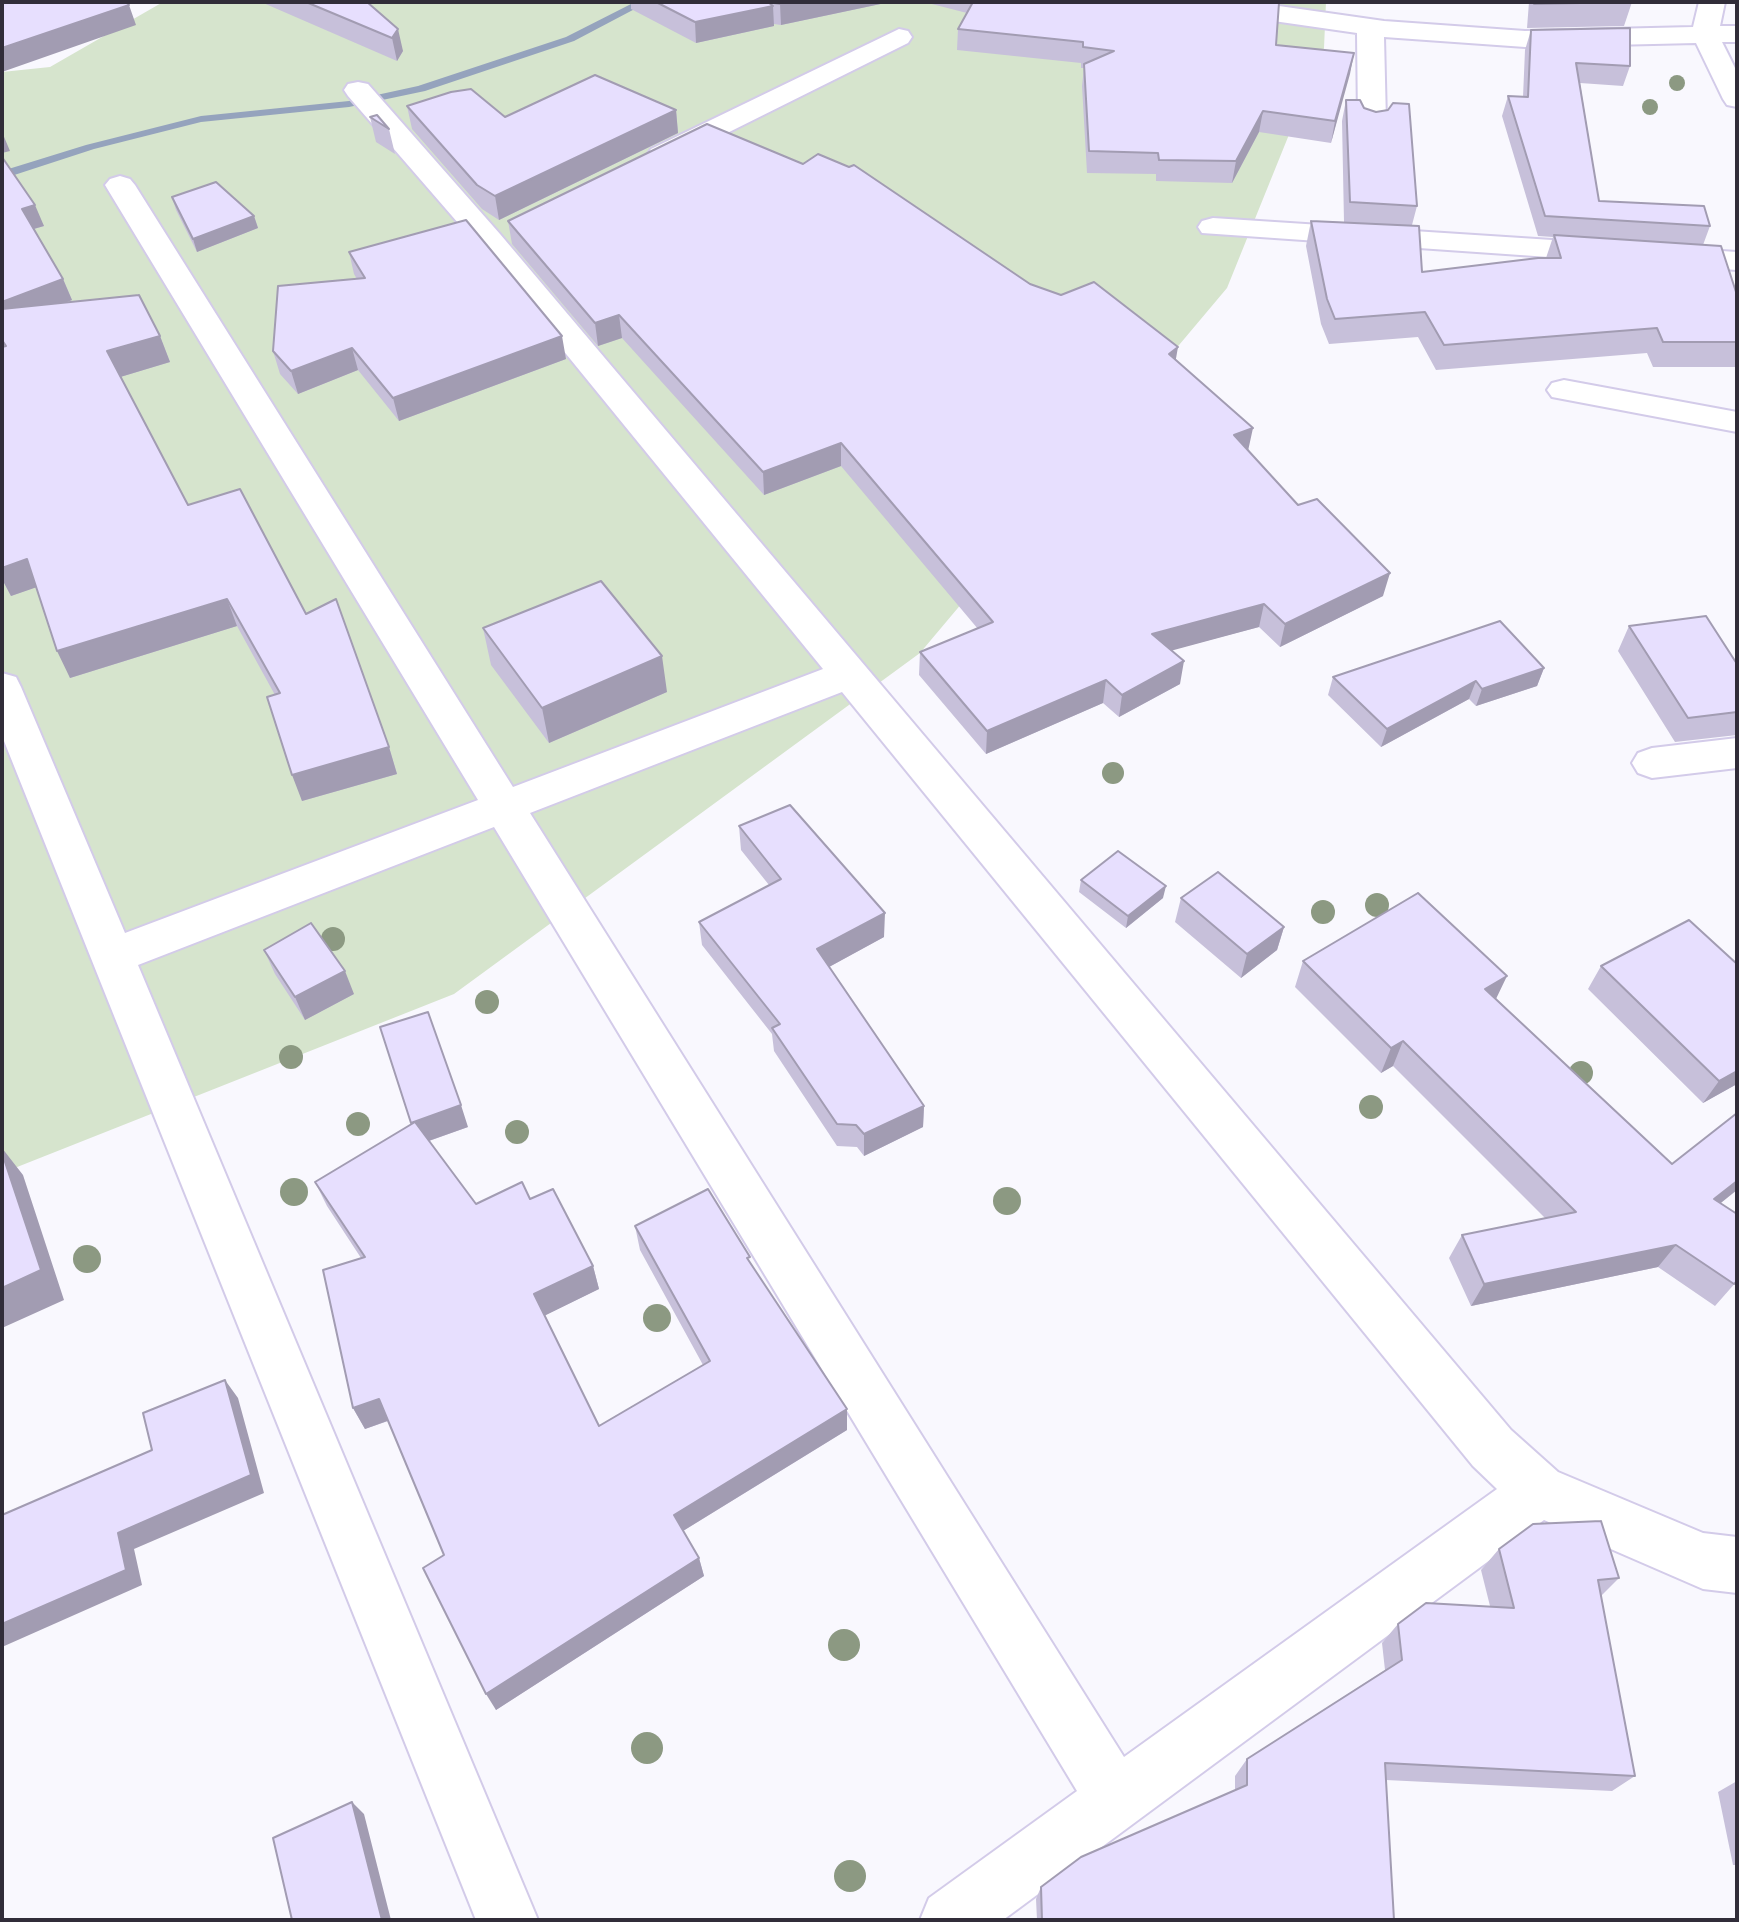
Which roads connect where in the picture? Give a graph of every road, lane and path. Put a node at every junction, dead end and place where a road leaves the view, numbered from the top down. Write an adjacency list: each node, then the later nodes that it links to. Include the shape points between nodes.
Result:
1 (1197, 2): 3 (street)
2 (1712, 2): 5 (street)
3 (1377, 20): 5 (street, via 1525,39); 9 (street)
4 (1737, 34): 5 (street)
5 (1705, 35): 8 (street)
6 (899, 37): 10 (street)
7 (358, 90): 16 (street, via 503,233)
8 (1737, 99)
9 (1372, 122)
10 (631, 170)
11 (120, 185): 20 (street)
12 (1213, 227): 13 (street)
13 (1737, 261)
14 (1564, 390): 15 (street)
15 (1737, 422)
16 (850, 674): 20 (street); 22 (street, via 1492,1448)
17 (2, 687): 21 (street)
18 (1737, 753): 19 (street)
19 (1652, 763)
20 (503, 807): 21 (street); 24 (street)
21 (113, 956): 25 (street)
22 (1539, 1491): 23 (street, via 1703,1561); 24 (street)
23 (1737, 1565)
24 (1116, 1799): 26 (street)
25 (507, 1920)
26 (951, 1920)

